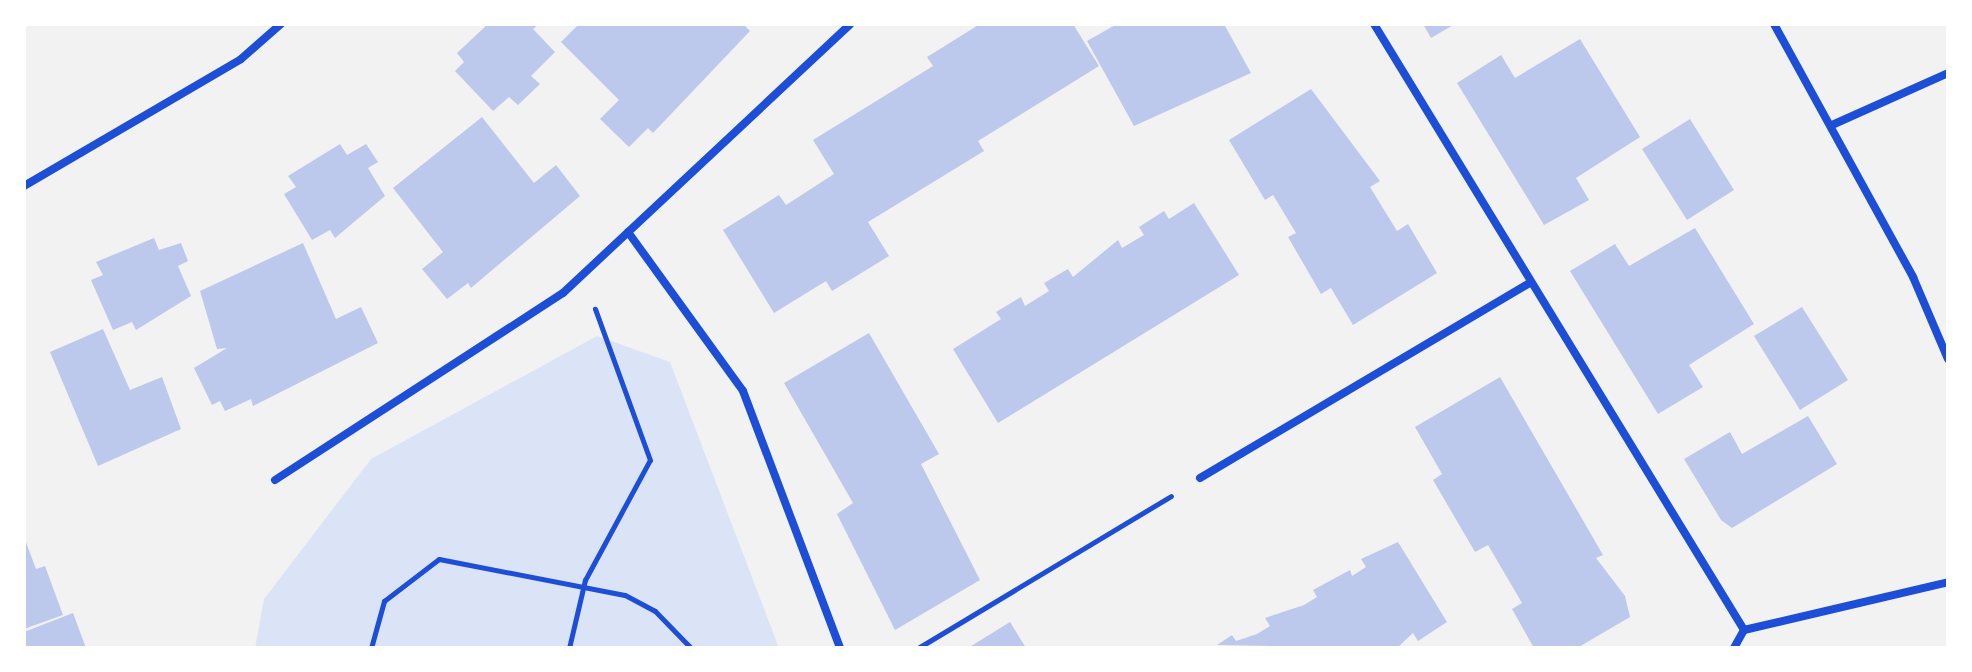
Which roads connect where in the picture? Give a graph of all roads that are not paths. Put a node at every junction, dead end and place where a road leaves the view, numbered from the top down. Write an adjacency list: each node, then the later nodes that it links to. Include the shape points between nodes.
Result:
1 (281, 24): 7 (street, via 241,59)
2 (850, 24): 8 (street)
3 (1374, 24): 9 (street)
4 (1774, 24): 6 (street)
5 (1948, 73): 6 (street)
6 (1832, 125): 10 (street)
7 (24, 186)
8 (628, 232): 12 (street, via 582,275); 15 (street, via 743,391)
9 (1528, 284): 11 (street); 14 (street)
10 (1948, 359)
11 (1200, 478)
12 (275, 480)
13 (1948, 582): 14 (street)
14 (1744, 630): 16 (street)
15 (840, 648)
16 (1734, 648)

